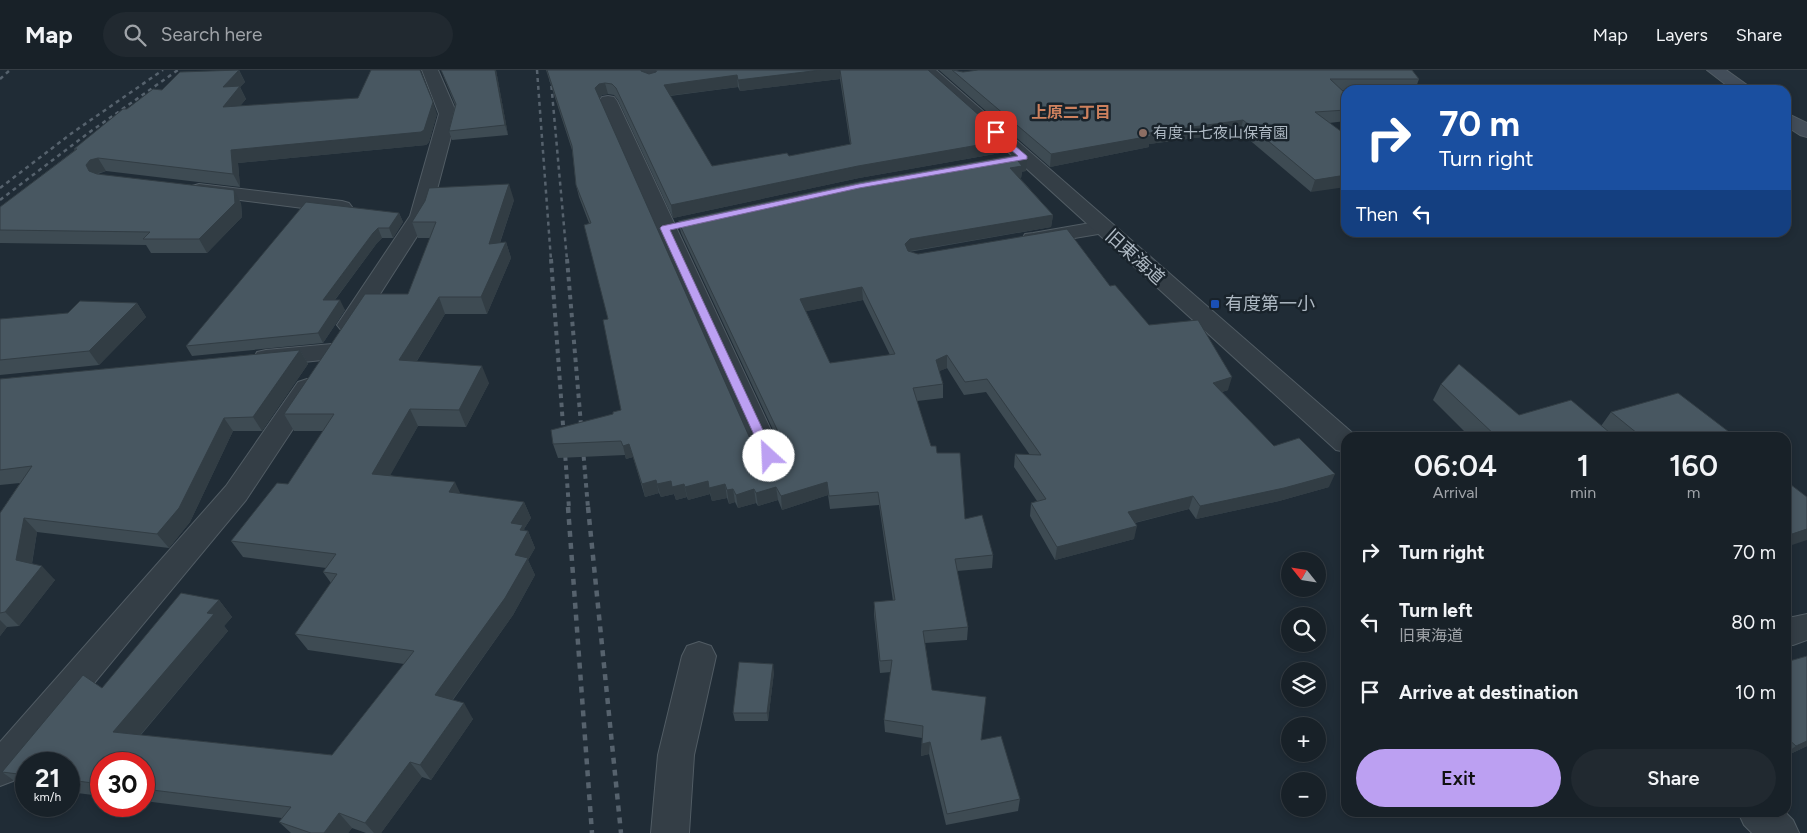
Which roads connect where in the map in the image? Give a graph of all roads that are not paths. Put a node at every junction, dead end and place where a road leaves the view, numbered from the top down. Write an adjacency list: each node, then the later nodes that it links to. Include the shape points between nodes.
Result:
1 (430, 70): 12 (street, via 448,114 411,215)
2 (926, 70): 10 (street, 旧東海道, via 1014,159)
3 (1715, 70): 4 (main road)
4 (1738, 85)
5 (608, 101): 15 (street, via 674,226)
6 (1791, 121): 7 (main road)
7 (1807, 132)
8 (184, 188): 9 (street)
9 (362, 209)
10 (1102, 227): 11 (street); 14 (street, 旧東海道)
11 (1015, 242)
12 (332, 352): 13 (street); 19 (street, via 236,493)
13 (244, 360)
14 (1341, 438)
15 (769, 456)
16 (1807, 627): 17 (street)
17 (1791, 631)
18 (699, 656): 21 (street, via 676,754)
19 (0, 769)
20 (1762, 817): 22 (street)
21 (670, 833)
22 (1780, 833)

